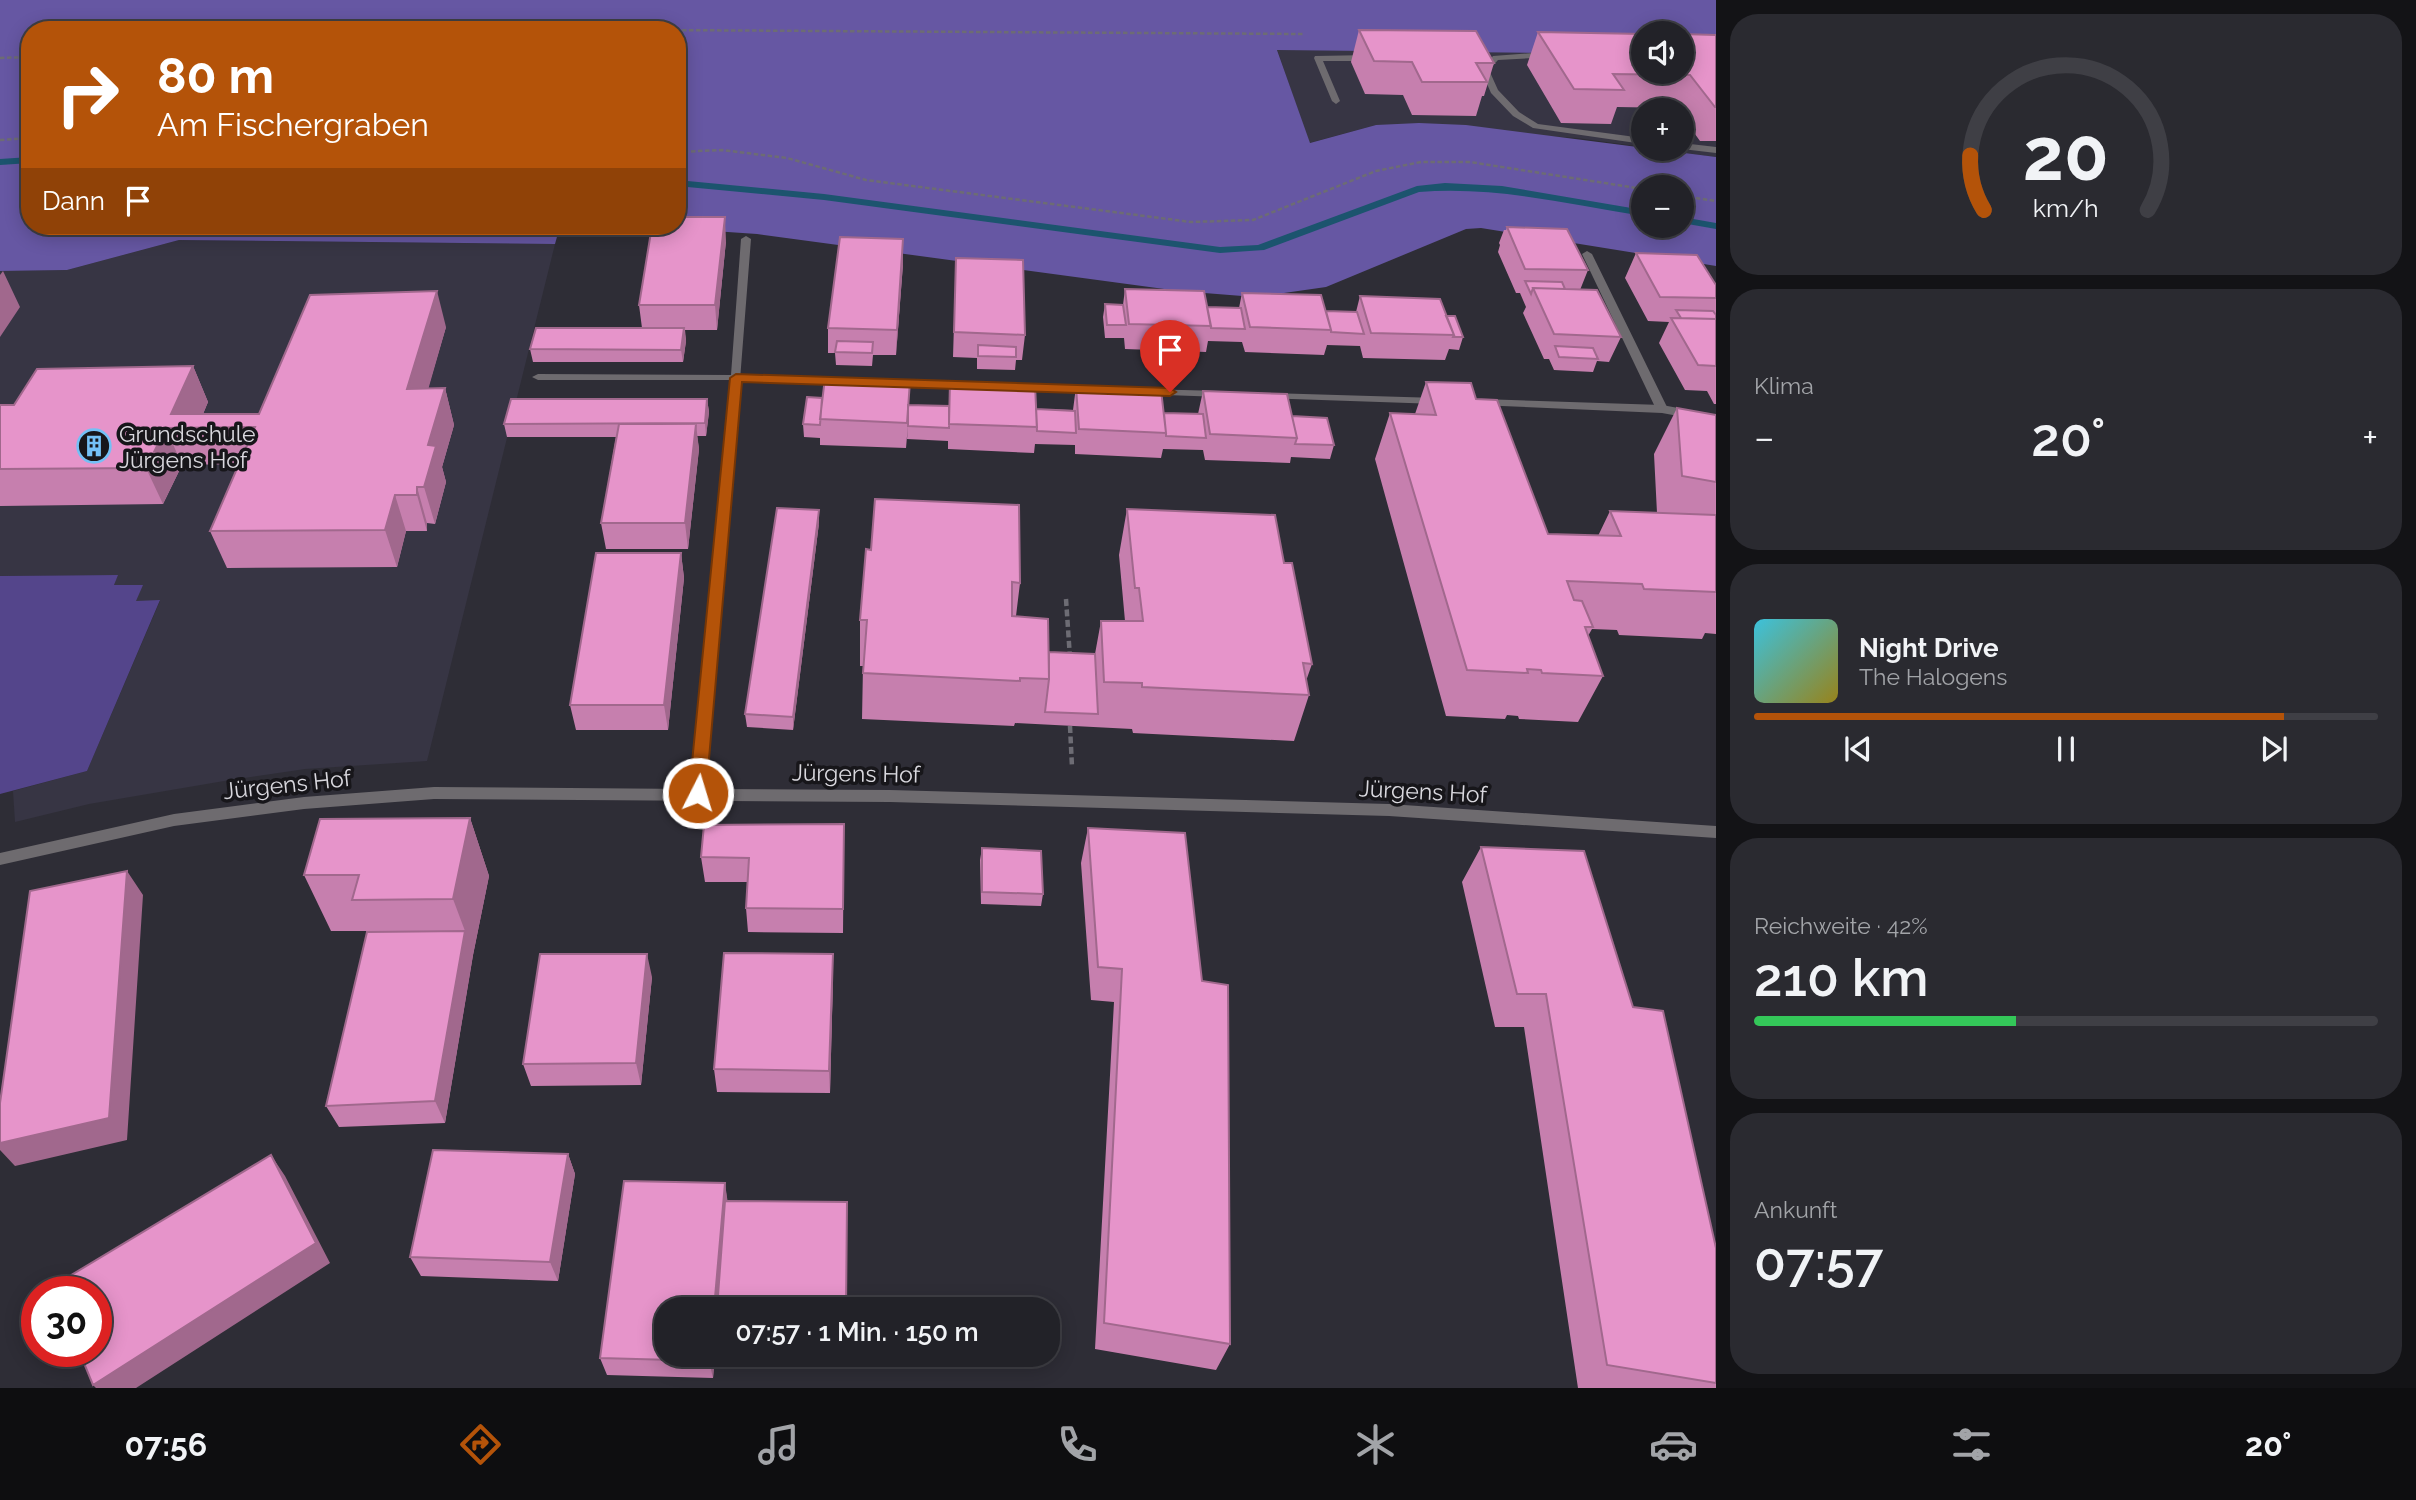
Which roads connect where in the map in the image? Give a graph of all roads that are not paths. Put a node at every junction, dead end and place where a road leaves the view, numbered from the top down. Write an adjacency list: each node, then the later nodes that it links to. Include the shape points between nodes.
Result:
1 (1562, 56): 4 (street, via 1522,55)
2 (1386, 58): 5 (street, via 1318,58)
3 (1478, 61): 4 (street)
4 (1490, 63): 6 (street, via 1485,70 1494,91 1516,114 1536,126)
5 (1336, 101)
6 (1631, 139)
7 (1694, 147): 8 (street)
8 (1716, 150)
9 (746, 239): 12 (street)
10 (1587, 254): 23 (street)
11 (538, 377): 12 (street)
12 (736, 378): 13 (street); 25 (street)
13 (857, 382)
14 (884, 383): 15 (street)
15 (979, 386)
16 (1007, 387): 17 (street)
17 (1105, 390)
18 (1133, 391): 19 (street)
19 (1230, 394)
20 (1258, 395): 21 (street)
21 (1453, 402)
22 (1467, 402): 23 (street)
23 (1662, 409): 24 (street)
24 (1716, 419)
25 (698, 793): 26 (street, Jürgens Hof, via 1389,810); 27 (street, Jürgens Hof, via 434,793 304,803 174,820)
26 (1716, 832)
27 (0, 859)

